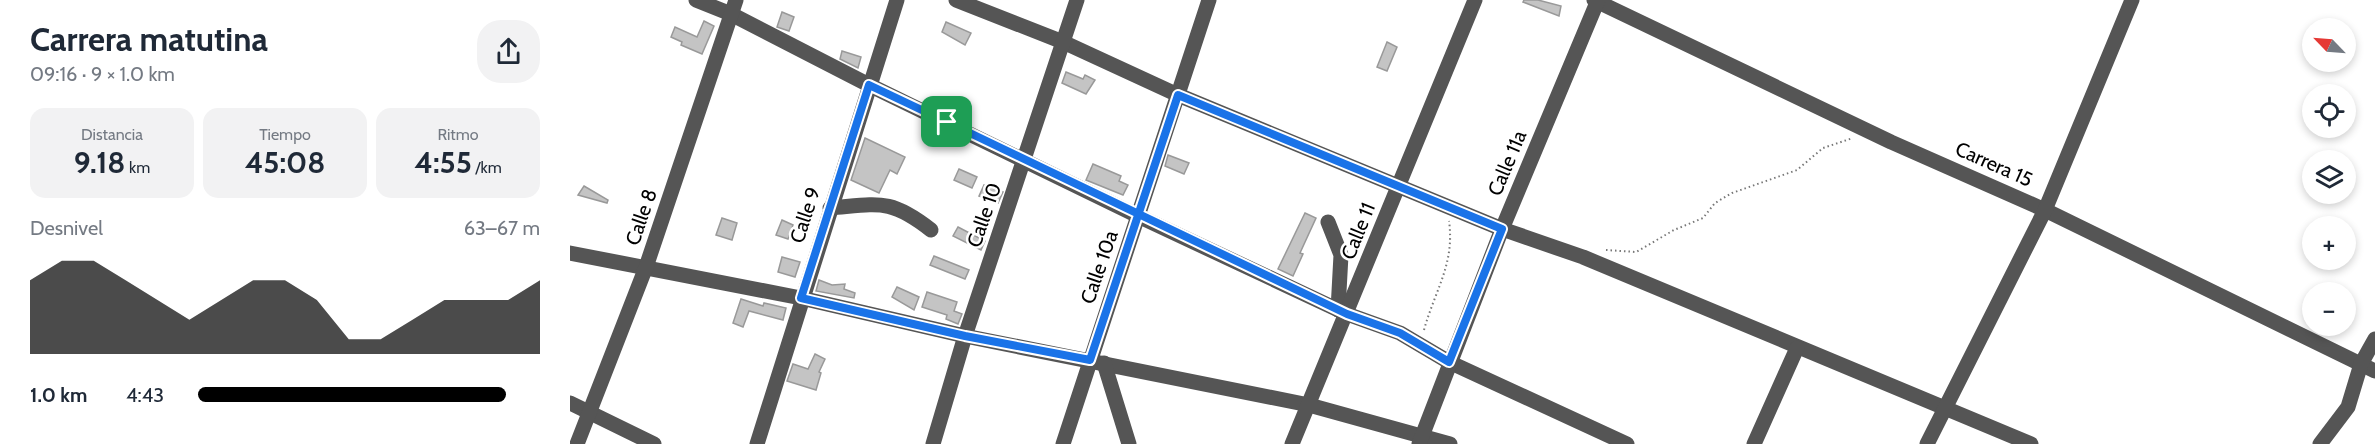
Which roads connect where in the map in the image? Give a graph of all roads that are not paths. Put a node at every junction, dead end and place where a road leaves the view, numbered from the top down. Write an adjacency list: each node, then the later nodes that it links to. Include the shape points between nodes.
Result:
1 (696, 0): 9 (street)
2 (897, 0): 11 (street, Calle 9)
3 (956, 0): 10 (street)
4 (1077, 0): 10 (street, Calle 10)
5 (1209, 0): 12 (street, Calle 10a)
6 (1475, 0): 14 (street, Calle 11)
7 (2132, 0): 16 (street)
8 (1596, 1): 16 (street, Carrera 15); 19 (street, Calle 11a)
9 (734, 7): 11 (street); 22 (street, Calle 8)
10 (1063, 42): 12 (street); 13 (street, Calle 10)
11 (869, 85): 13 (street); 15 (street, Calle 9)
12 (1178, 95): 14 (street); 17 (street, Calle 10a)
13 (1024, 159): 17 (street); 25 (street, Calle 10)
14 (1399, 185): 19 (street); 24 (street, Calle 11)
15 (830, 208): 20 (street, via 889,204); 23 (street, Calle 9)
16 (2045, 210): 30 (street, Carrera 15); 33 (street)
17 (1138, 216): 24 (street); 28 (street, Calle 10a)
18 (1328, 222): 24 (street, via 1341,255)
19 (1502, 229): 27 (street, via 1583,257); 29 (street, Calle 11a)
20 (932, 230)
21 (570, 253): 22 (street)
22 (646, 267): 23 (street); 34 (street, Calle 8)
23 (801, 298): 25 (street); 38 (street, Calle 9)
24 (1342, 312): 29 (street, via 1400,333); 32 (street, Calle 11)
25 (965, 336): 28 (street); 39 (street, Calle 10)
26 (2375, 339): 30 (street)
27 (1797, 348): 33 (street); 45 (street)
28 (1097, 361): 32 (street); 40 (street, Calle 10a); 41 (street)
29 (1449, 362): 35 (street, Calle 11a); 44 (street)
30 (2368, 367): 48 (street, via 2348,407)
31 (570, 403): 34 (street)
32 (1309, 405): 35 (street); 42 (street, Calle 11)
33 (1944, 408): 46 (street); 47 (street)
34 (589, 411): 36 (street, Calle 8); 37 (street)
35 (1421, 439): 43 (street)
36 (578, 444)
37 (654, 444)
38 (757, 444)
39 (933, 444)
40 (1063, 444)
41 (1129, 444)
42 (1292, 444)
43 (1450, 444)
44 (1627, 444)
45 (1754, 444)
46 (1927, 444)
47 (2031, 444)
48 (2320, 444)

